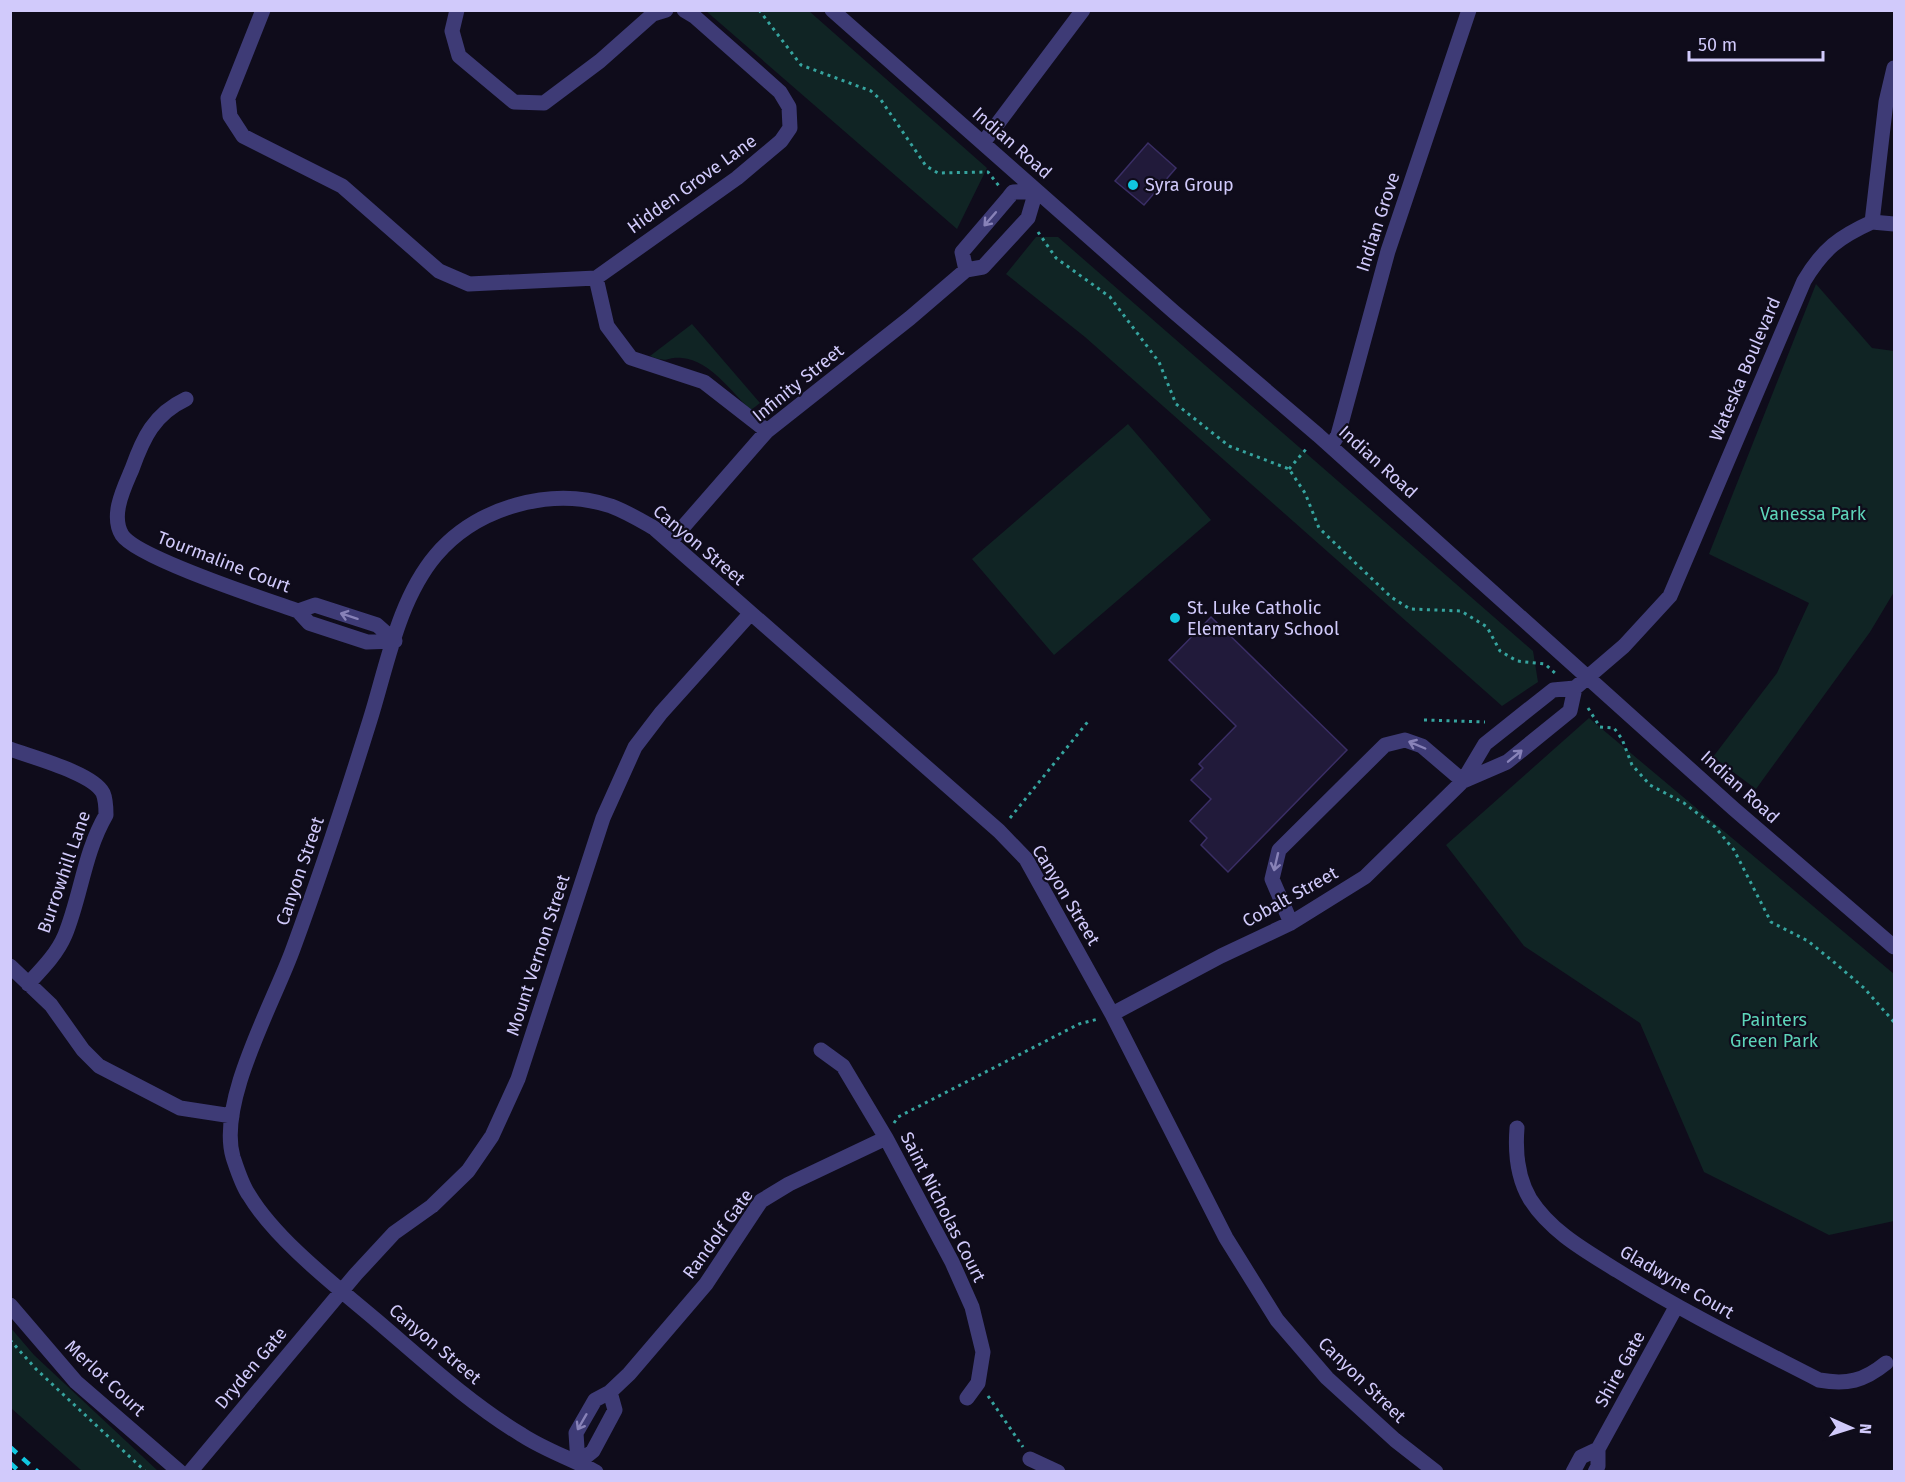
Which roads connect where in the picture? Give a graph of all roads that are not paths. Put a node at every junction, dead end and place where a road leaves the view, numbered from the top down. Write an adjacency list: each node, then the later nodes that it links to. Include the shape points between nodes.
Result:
1 (263, 10): 14 (street, via 228,98 230,116 243,136 342,186 439,271 469,284)
2 (457, 10): 3 (street, via 452,31 459,56 514,102 544,103 653,14)
3 (666, 10)
4 (684, 10): 14 (street, Hidden Grove Lane, via 780,92 789,107 790,128 781,141 737,178)
5 (832, 10): 9 (street, Indian Road)
6 (1083, 10): 9 (street)
7 (1469, 10): 17 (street, Indian Grove, via 1388,250 1338,435)
8 (1894, 68): 11 (street, via 1886,102)
9 (983, 143): 10 (street, Indian Road)
10 (1036, 191): 13 (street, Infinity Street, via 1028,218 983,267); 13 (street, one-way to 13, via 1013,192 962,252); 17 (street, Indian Road)
11 (1872, 222): 12 (street); 21 (street, Wateska Boulevard, via 1842,236 1816,260 1670,596)
12 (1894, 224)
13 (966, 270): 16 (street, Infinity Street)
14 (596, 278): 16 (street, via 607,326 631,358 704,382)
15 (186, 399): 20 (street, Tourmaline Court, via 157,419 142,441 120,499 118,518 122,534 146,553 298,611 309,623 367,642)
16 (767, 431): 18 (street, Infinity Street)
17 (1331, 447): 21 (street, Indian Road)
18 (670, 542): 19 (street, Canyon Street); 20 (street, Canyon Street, via 633,516 588,501 525,502 497,512 472,524 436,555 417,582)
19 (750, 614): 29 (street, Canyon Street, via 999,831 1026,859); 34 (street, Mount Vernon Street, via 635,747 603,818 518,1079 492,1136 468,1171 432,1206 394,1233)
20 (395, 641): 31 (street, Canyon Street, via 324,865 241,1074)
21 (1590, 677): 22 (street, Cobalt Street); 26 (street, Indian Road, via 1734,809)
22 (1575, 688): 24 (street, Cobalt Street, via 1553,690 1485,744); 24 (street, Cobalt Street, one-way to 22, via 1507,762 1570,711)
23 (10, 749): 28 (street, Burrowhill Lane, via 90,780 102,791 106,805 106,816 81,876 65,935)
24 (1462, 781): 25 (street, Cobalt Street, via 1365,877); 25 (street, one-way to 25, via 1422,746 1405,740 1385,745 1279,850 1272,879)
25 (1291, 923): 29 (street, Cobalt Street)
26 (1894, 947)
27 (10, 966): 28 (street)
28 (28, 984): 31 (street, via 51,1005 99,1066 180,1108)
29 (1112, 1014): 47 (street, Canyon Street, via 1226,1238 1278,1320 1327,1378)
30 (821, 1050): 33 (street, Saint Nicholas Court, via 843,1066)
31 (232, 1116): 34 (street, Canyon Street, via 232,1154 248,1194 277,1231)
32 (1517, 1128): 36 (street, Gladwyne Court, via 1518,1165 1538,1210 1575,1244)
33 (886, 1138): 38 (street, Randolf Gate, via 789,1184 761,1202 706,1284); 39 (street, Saint Nicholas Court, via 972,1307 983,1352 978,1383)
34 (341, 1290): 42 (street, Canyon Street, via 469,1399 524,1437); 44 (street, Dryden Gate)
35 (10, 1305): 43 (street, Merlot Court, via 76,1382)
36 (1676, 1307): 37 (street, Gladwyne Court, via 1819,1380 1855,1382); 40 (street, Shire Gate)
37 (1886, 1363)
38 (610, 1392): 42 (street, via 615,1410 593,1451); 42 (street, Randolf Gate, one-way to 42, via 595,1400 576,1433)
39 (967, 1398)
40 (1598, 1449): 48 (street, Shire Gate, via 1581,1457); 49 (street, Shire Gate)
41 (1030, 1459): 46 (street)
42 (578, 1463): 45 (street, Canyon Street)
43 (180, 1472)
44 (189, 1472)
45 (596, 1472)
46 (1058, 1472)
47 (1436, 1472)
48 (1573, 1472)
49 (1595, 1472)

